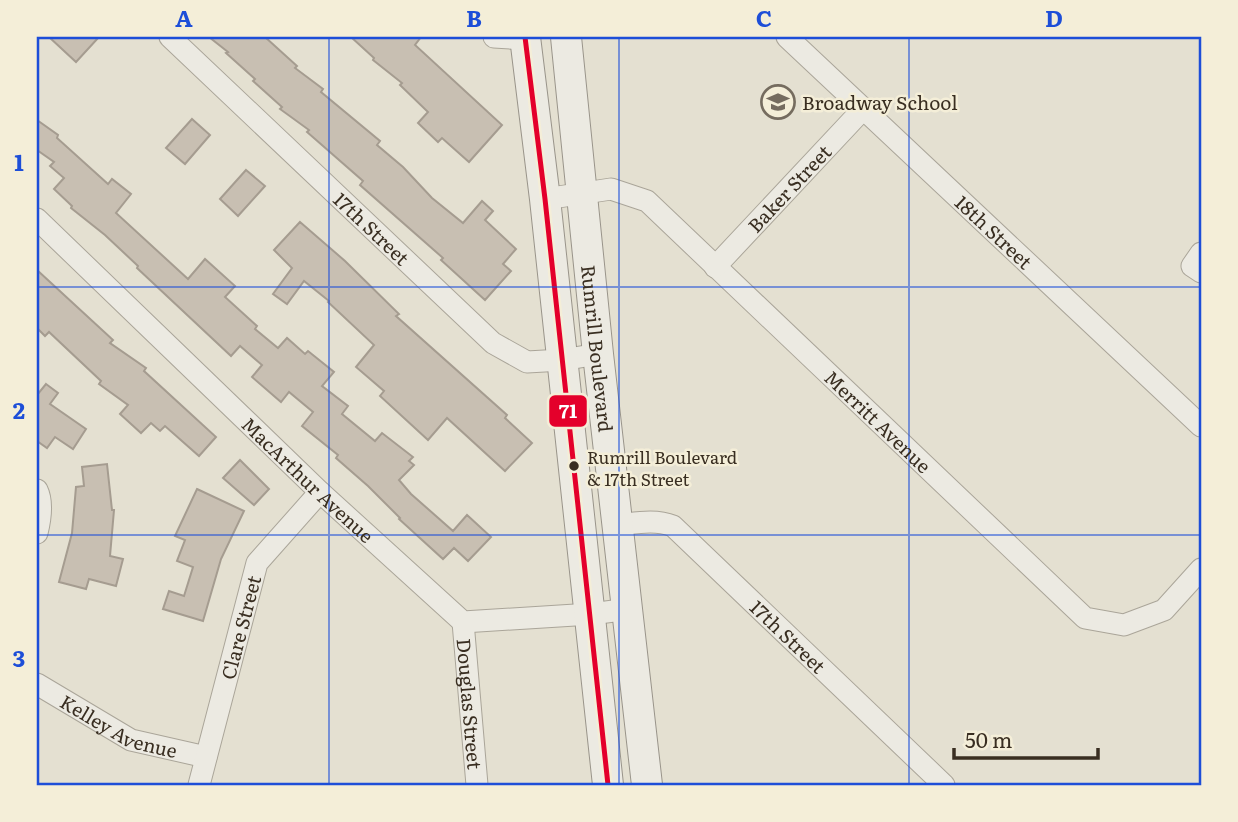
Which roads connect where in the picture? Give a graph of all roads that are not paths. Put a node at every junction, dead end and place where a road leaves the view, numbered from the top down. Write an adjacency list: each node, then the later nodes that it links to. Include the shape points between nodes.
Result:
1 (170, 37): 12 (street, 17th Street, via 493,343 527,362)
2 (494, 37): 5 (street)
3 (566, 37): 7 (main road, Rumrill Boulevard)
4 (788, 37): 6 (street, 18th Street)
5 (525, 38): 8 (main road, Rumrill Boulevard)
6 (864, 108): 10 (street, Baker Street); 13 (street, 18th Street)
7 (583, 194): 8 (street, Merritt Avenue); 10 (street, Merritt Avenue, via 611,189 647,201); 11 (main road, Rumrill Boulevard)
8 (545, 199): 12 (main road, Rumrill Boulevard)
9 (37, 219): 15 (street, MacArthur Avenue)
10 (715, 267): 18 (street, Merritt Avenue, via 1085,618 1124,625 1164,610)
11 (598, 354): 12 (street, 17th Street); 16 (main road, Rumrill Boulevard)
12 (562, 360): 20 (main road, Rumrill Boulevard)
13 (1201, 426)
14 (37, 490): 17 (street)
15 (320, 492): 21 (street, MacArthur Avenue); 23 (street, Clare Street, via 257,563)
16 (618, 525): 19 (main road, Rumrill Boulevard); 28 (street, 17th Street, via 663,522 673,526)
17 (37, 533)
18 (1201, 569)
19 (629, 609): 20 (street); 27 (main road, Rumrill Boulevard)
20 (591, 614): 21 (street); 26 (main road, Rumrill Boulevard)
21 (463, 622): 25 (street, Douglas Street)
22 (37, 684): 23 (street, Kelley Avenue, via 131,740)
23 (206, 757): 24 (street, Clare Street)
24 (199, 785)
25 (477, 785)
26 (608, 785)
27 (648, 785)
28 (944, 785)

